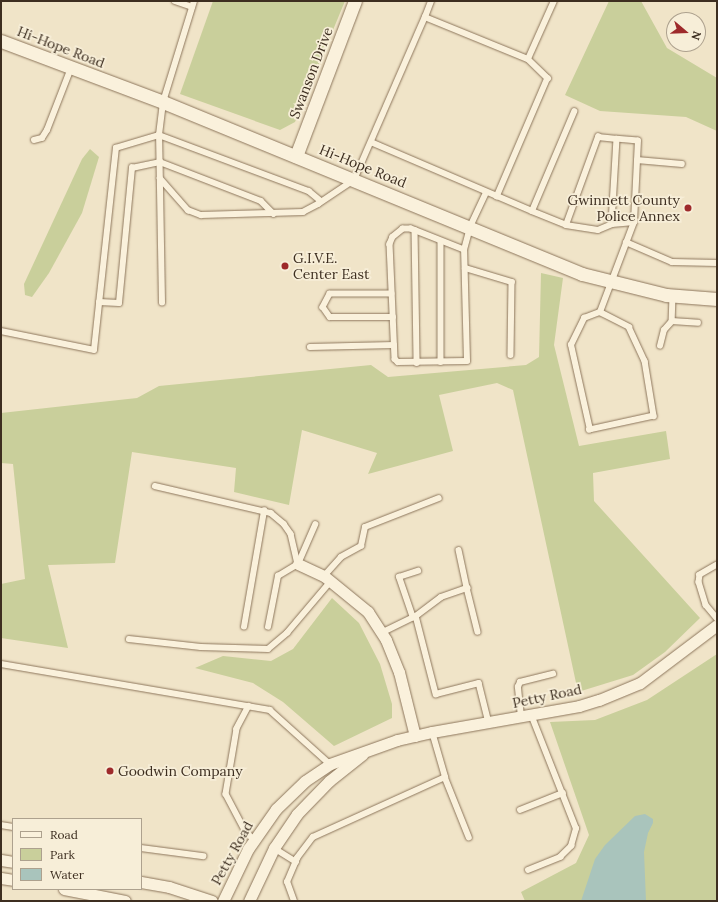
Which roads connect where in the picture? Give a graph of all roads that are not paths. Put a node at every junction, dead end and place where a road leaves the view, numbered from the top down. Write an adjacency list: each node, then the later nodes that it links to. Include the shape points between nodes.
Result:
1 (175, 1): 5 (lane)
2 (355, 1): 16 (street, Swanson Drive)
3 (432, 1): 6 (lane)
4 (554, 1): 8 (lane)
5 (193, 4): 10 (lane)
6 (425, 17): 8 (lane); 15 (lane)
7 (1, 41): 9 (street, Hi-Hope Road)
8 (528, 59): 23 (lane, via 548,78)
9 (70, 68): 10 (street, Hi-Hope Road); 14 (lane, via 47,130 42,138)
10 (163, 102): 12 (lane); 16 (street, Hi-Hope Road)
11 (574, 112): 25 (lane)
12 (159, 134): 18 (lane); 24 (lane, via 309,191); 41 (lane, via 116,148)
13 (617, 139): 17 (lane, via 638,141); 28 (lane); 29 (lane, via 598,137)
14 (34, 140)
15 (371, 142): 21 (lane); 22 (lane)
16 (296, 156): 21 (street, Hi-Hope Road)
17 (637, 160): 19 (lane); 27 (lane)
18 (160, 162): 20 (lane); 26 (lane, via 261,201); 41 (lane, via 132,168 119,303)
19 (682, 164)
20 (160, 178): 26 (lane, via 188,210 201,215); 42 (lane)
21 (354, 180): 24 (lane); 30 (street, Hi-Hope Road)
22 (486, 192): 23 (lane); 30 (lane)
23 (497, 197): 25 (lane)
24 (321, 202): 26 (lane, via 303,212)
25 (532, 211): 29 (lane)
26 (274, 214)
27 (634, 222): 28 (lane); 33 (lane)
28 (612, 224): 29 (lane, via 598,230)
29 (566, 225)
30 (470, 227): 34 (lane); 37 (street, Hi-Hope Road, via 582,274)
31 (415, 230): 32 (lane); 38 (lane, via 403,229 393,237 390,244); 53 (lane)
32 (441, 241): 34 (lane); 52 (lane)
33 (626, 242): 35 (lane, via 672,262); 37 (lane)
34 (464, 250): 36 (lane)
35 (717, 263)
36 (465, 268): 51 (lane, via 512,282); 52 (lane, via 466,361)
37 (610, 282): 39 (street, Hi-Hope Road); 43 (lane)
38 (392, 294): 44 (lane); 44 (lane, via 330,294 323,307 330,317)
39 (673, 296): 40 (street, Hi-Hope Road); 45 (lane)
40 (717, 299)
41 (99, 302): 47 (lane, via 94,350)
42 (162, 303)
43 (600, 312): 43 (lane, via 584,318 571,345 590,430 654,416 645,361 629,327)
44 (393, 317): 48 (lane)
45 (672, 321): 46 (lane); 49 (lane, via 664,330)
46 (698, 323)
47 (1, 331)
48 (394, 345): 50 (lane); 53 (lane, via 394,359 398,362)
49 (660, 346)
50 (310, 348)
51 (511, 355)
52 (441, 362): 53 (lane)
53 (417, 363)
54 (155, 486): 56 (lane)
55 (439, 498): 62 (lane, via 365,527 361,546 341,557)
56 (264, 511): 59 (lane, via 271,513 284,524 291,534); 67 (lane)
57 (315, 525): 59 (lane)
58 (459, 550): 63 (lane)
59 (298, 564): 62 (street); 68 (lane, via 278,576)
60 (717, 565): 65 (lane, via 700,575 699,582 706,605)
61 (418, 571): 64 (lane, via 399,577)
62 (328, 578): 70 (street, via 368,612); 71 (lane, via 287,634 268,649 201,647)
63 (467, 588): 64 (lane, via 441,596); 69 (lane)
64 (415, 617): 70 (lane); 76 (lane, via 436,694 479,683)
65 (717, 618)
66 (717, 625): 75 (street, Petty Road, via 640,683 579,706)
67 (244, 626)
68 (268, 626)
69 (478, 632)
70 (381, 633): 78 (street, via 399,672)
71 (129, 639)
72 (1, 664): 74 (lane)
73 (553, 674): 75 (lane, via 520,682 518,687)
74 (249, 706): 80 (lane, via 270,710); 87 (lane, via 237,729 226,794 245,830)
75 (526, 716): 76 (street, Petty Road); 82 (lane)
76 (489, 722): 77 (street, Petty Road)
77 (432, 732): 78 (street, Petty Road); 81 (lane)
78 (415, 736): 79 (street, Petty Road)
79 (365, 753): 80 (street, Petty Road); 89 (street, Petty Road, via 311,798)
80 (330, 764): 87 (street, Petty Road, via 305,781 276,809)
81 (445, 777): 86 (lane); 93 (lane, via 313,838)
82 (563, 793): 83 (lane); 94 (lane, via 575,824 575,838 560,857)
83 (520, 810)
84 (1, 825): 85 (lane)
85 (12, 827)
86 (469, 837)
87 (254, 840): 102 (street, Petty Road)
88 (142, 848): 90 (lane)
89 (274, 848): 93 (lane); 103 (street, Petty Road)
90 (203, 856)
91 (1, 860): 92 (street)
92 (12, 862)
93 (296, 862): 104 (lane, via 287,882)
94 (528, 870)
95 (1, 878): 96 (street)
96 (12, 880)
97 (142, 882): 101 (street, via 169,887)
98 (75, 890): 99 (street)
99 (98, 892): 100 (street)
100 (125, 901)
101 (212, 901)
102 (223, 901)
103 (249, 901)
104 (294, 901)

